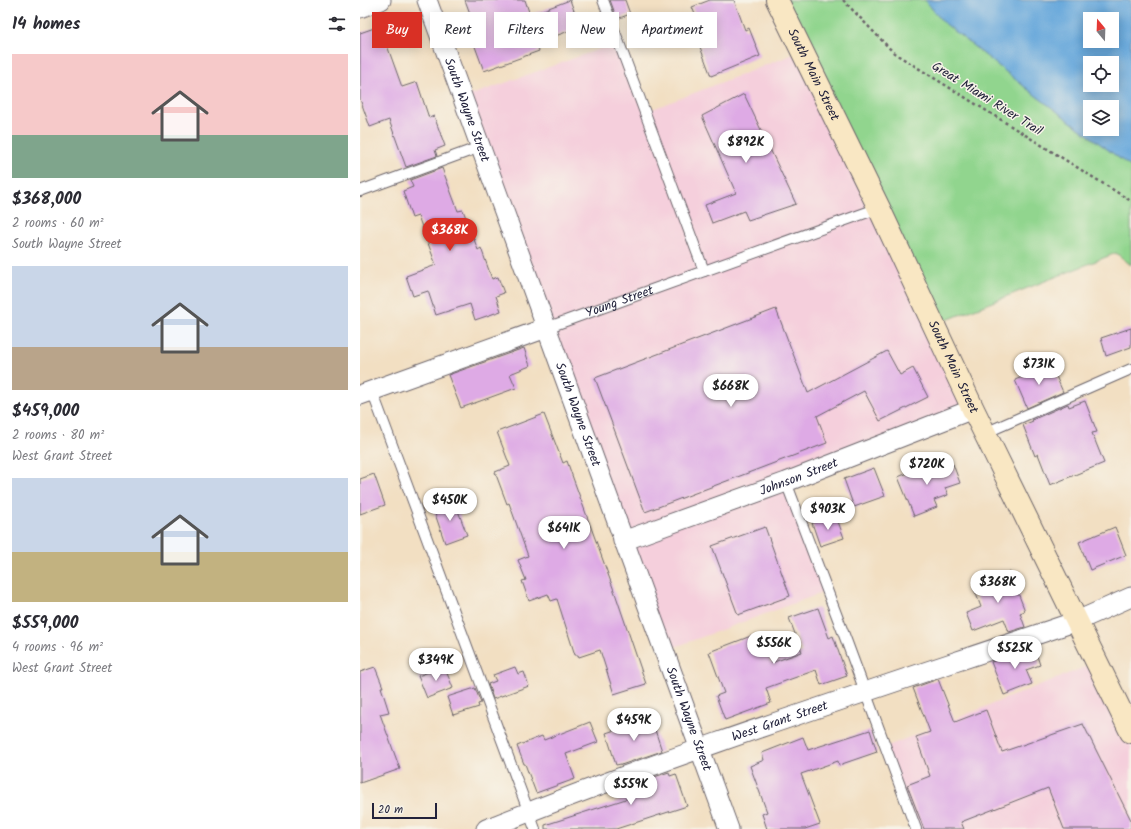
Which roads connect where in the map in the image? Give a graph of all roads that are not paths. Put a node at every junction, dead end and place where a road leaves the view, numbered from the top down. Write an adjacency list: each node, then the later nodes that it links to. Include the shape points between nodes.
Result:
1 (382, 0): 5 (street)
2 (427, 0): 6 (street, South Wayne Street)
3 (603, 0): 9 (lane)
4 (777, 0): 8 (main road, South Main Street)
5 (360, 8)
6 (480, 147): 7 (lane); 10 (street, South Wayne Street)
7 (360, 191)
8 (879, 208): 9 (lane, Young Street); 13 (main road, South Main Street)
9 (704, 272): 10 (lane, Young Street)
10 (546, 328): 12 (street, Young Street); 16 (street, South Wayne Street)
11 (1131, 369): 14 (lane)
12 (366, 393): 22 (lane)
13 (973, 409): 14 (main road, South Main Street); 15 (street, Johnson Street)
14 (985, 433): 18 (main road, South Main Street)
15 (786, 482): 16 (street, Johnson Street); 19 (lane)
16 (623, 541): 21 (street, South Wayne Street)
17 (1131, 596): 18 (street, West Grant Street)
18 (1077, 621): 19 (street, West Grant Street); 20 (main road, South Main Street)
19 (865, 692): 21 (street, West Grant Street); 25 (lane)
20 (1131, 732)
21 (700, 749): 22 (street, West Grant Street); 24 (street, South Wayne Street)
22 (532, 820): 23 (street, West Grant Street)
23 (486, 829)
24 (730, 829)
25 (916, 829)

